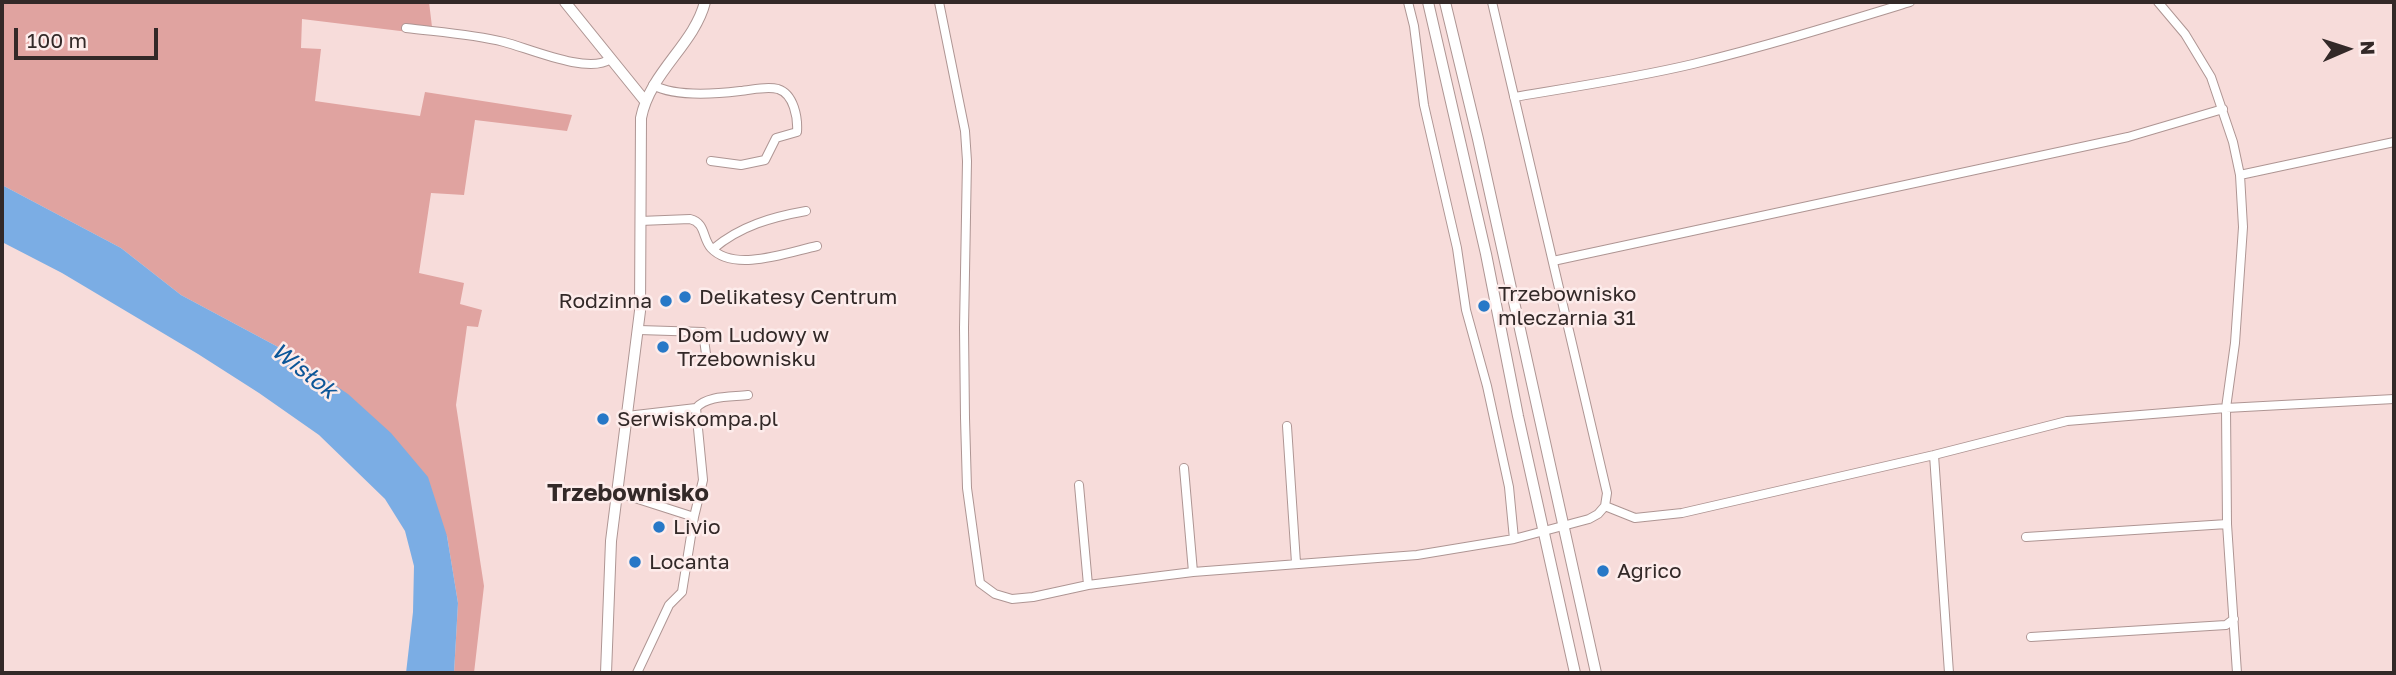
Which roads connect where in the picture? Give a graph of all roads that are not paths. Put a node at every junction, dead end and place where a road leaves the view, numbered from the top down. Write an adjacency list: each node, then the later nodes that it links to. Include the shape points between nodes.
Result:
1 (565, 2): 11 (main road)
2 (705, 2): 12 (main road)
3 (939, 2): 45 (street, via 966,141 967,488 980,583 1012,599)
4 (1408, 2): 42 (street, via 1466,310 1509,487)
5 (1427, 2): 40 (main road)
6 (1445, 2): 39 (main road)
7 (1492, 2): 13 (street)
8 (1910, 2): 13 (street, via 1693,64)
9 (2158, 2): 15 (street, via 2185,34 2211,77)
10 (406, 28): 11 (street, via 503,42 569,61 598,64)
11 (610, 59): 14 (main road)
12 (653, 85): 14 (main road); 17 (street, via 712,93 776,89 788,96 797,132 776,138 765,160 741,164)
13 (1514, 97): 23 (street)
14 (645, 101): 20 (main road)
15 (2223, 109): 18 (street); 23 (street, via 2128,137)
16 (2394, 142): 18 (street)
17 (710, 161)
18 (2240, 175): 29 (street, via 2243,227)
19 (806, 211): 22 (street, via 754,224)
20 (640, 221): 22 (street, via 697,220); 24 (main road)
21 (817, 246): 22 (street, via 745,260 730,259)
22 (713, 249)
23 (1553, 261): 36 (street, via 1607,493)
24 (639, 330): 25 (street, via 703,332); 30 (main road)
25 (706, 354)
26 (748, 395): 28 (street, via 714,399)
27 (2394, 399): 29 (street)
28 (696, 408): 30 (street); 37 (street, via 703,480)
29 (2227, 408): 32 (street, via 2067,421); 38 (street)
30 (627, 416): 35 (main road)
31 (1287, 426): 43 (street)
32 (1934, 455): 36 (street, via 1682,513 1634,518); 52 (street)
33 (1184, 468): 44 (street)
34 (1079, 485): 45 (street)
35 (616, 492): 37 (street); 48 (main road)
36 (1605, 506): 39 (street, via 1598,514)
37 (694, 517): 49 (street, via 682,592 668,605)
38 (2227, 524): 41 (street); 46 (street)
39 (1563, 527): 40 (street); 51 (main road)
40 (1544, 531): 42 (street); 50 (main road)
41 (2026, 537)
42 (1514, 539): 43 (street, via 1417,555)
43 (1296, 563): 44 (street)
44 (1193, 572): 45 (street)
45 (1088, 585)
46 (2234, 619): 47 (street, via 2226,625); 53 (street)
47 (2031, 636)
48 (606, 673)
49 (637, 673)
50 (1575, 673)
51 (1596, 673)
52 (1949, 673)
53 (2236, 673)

